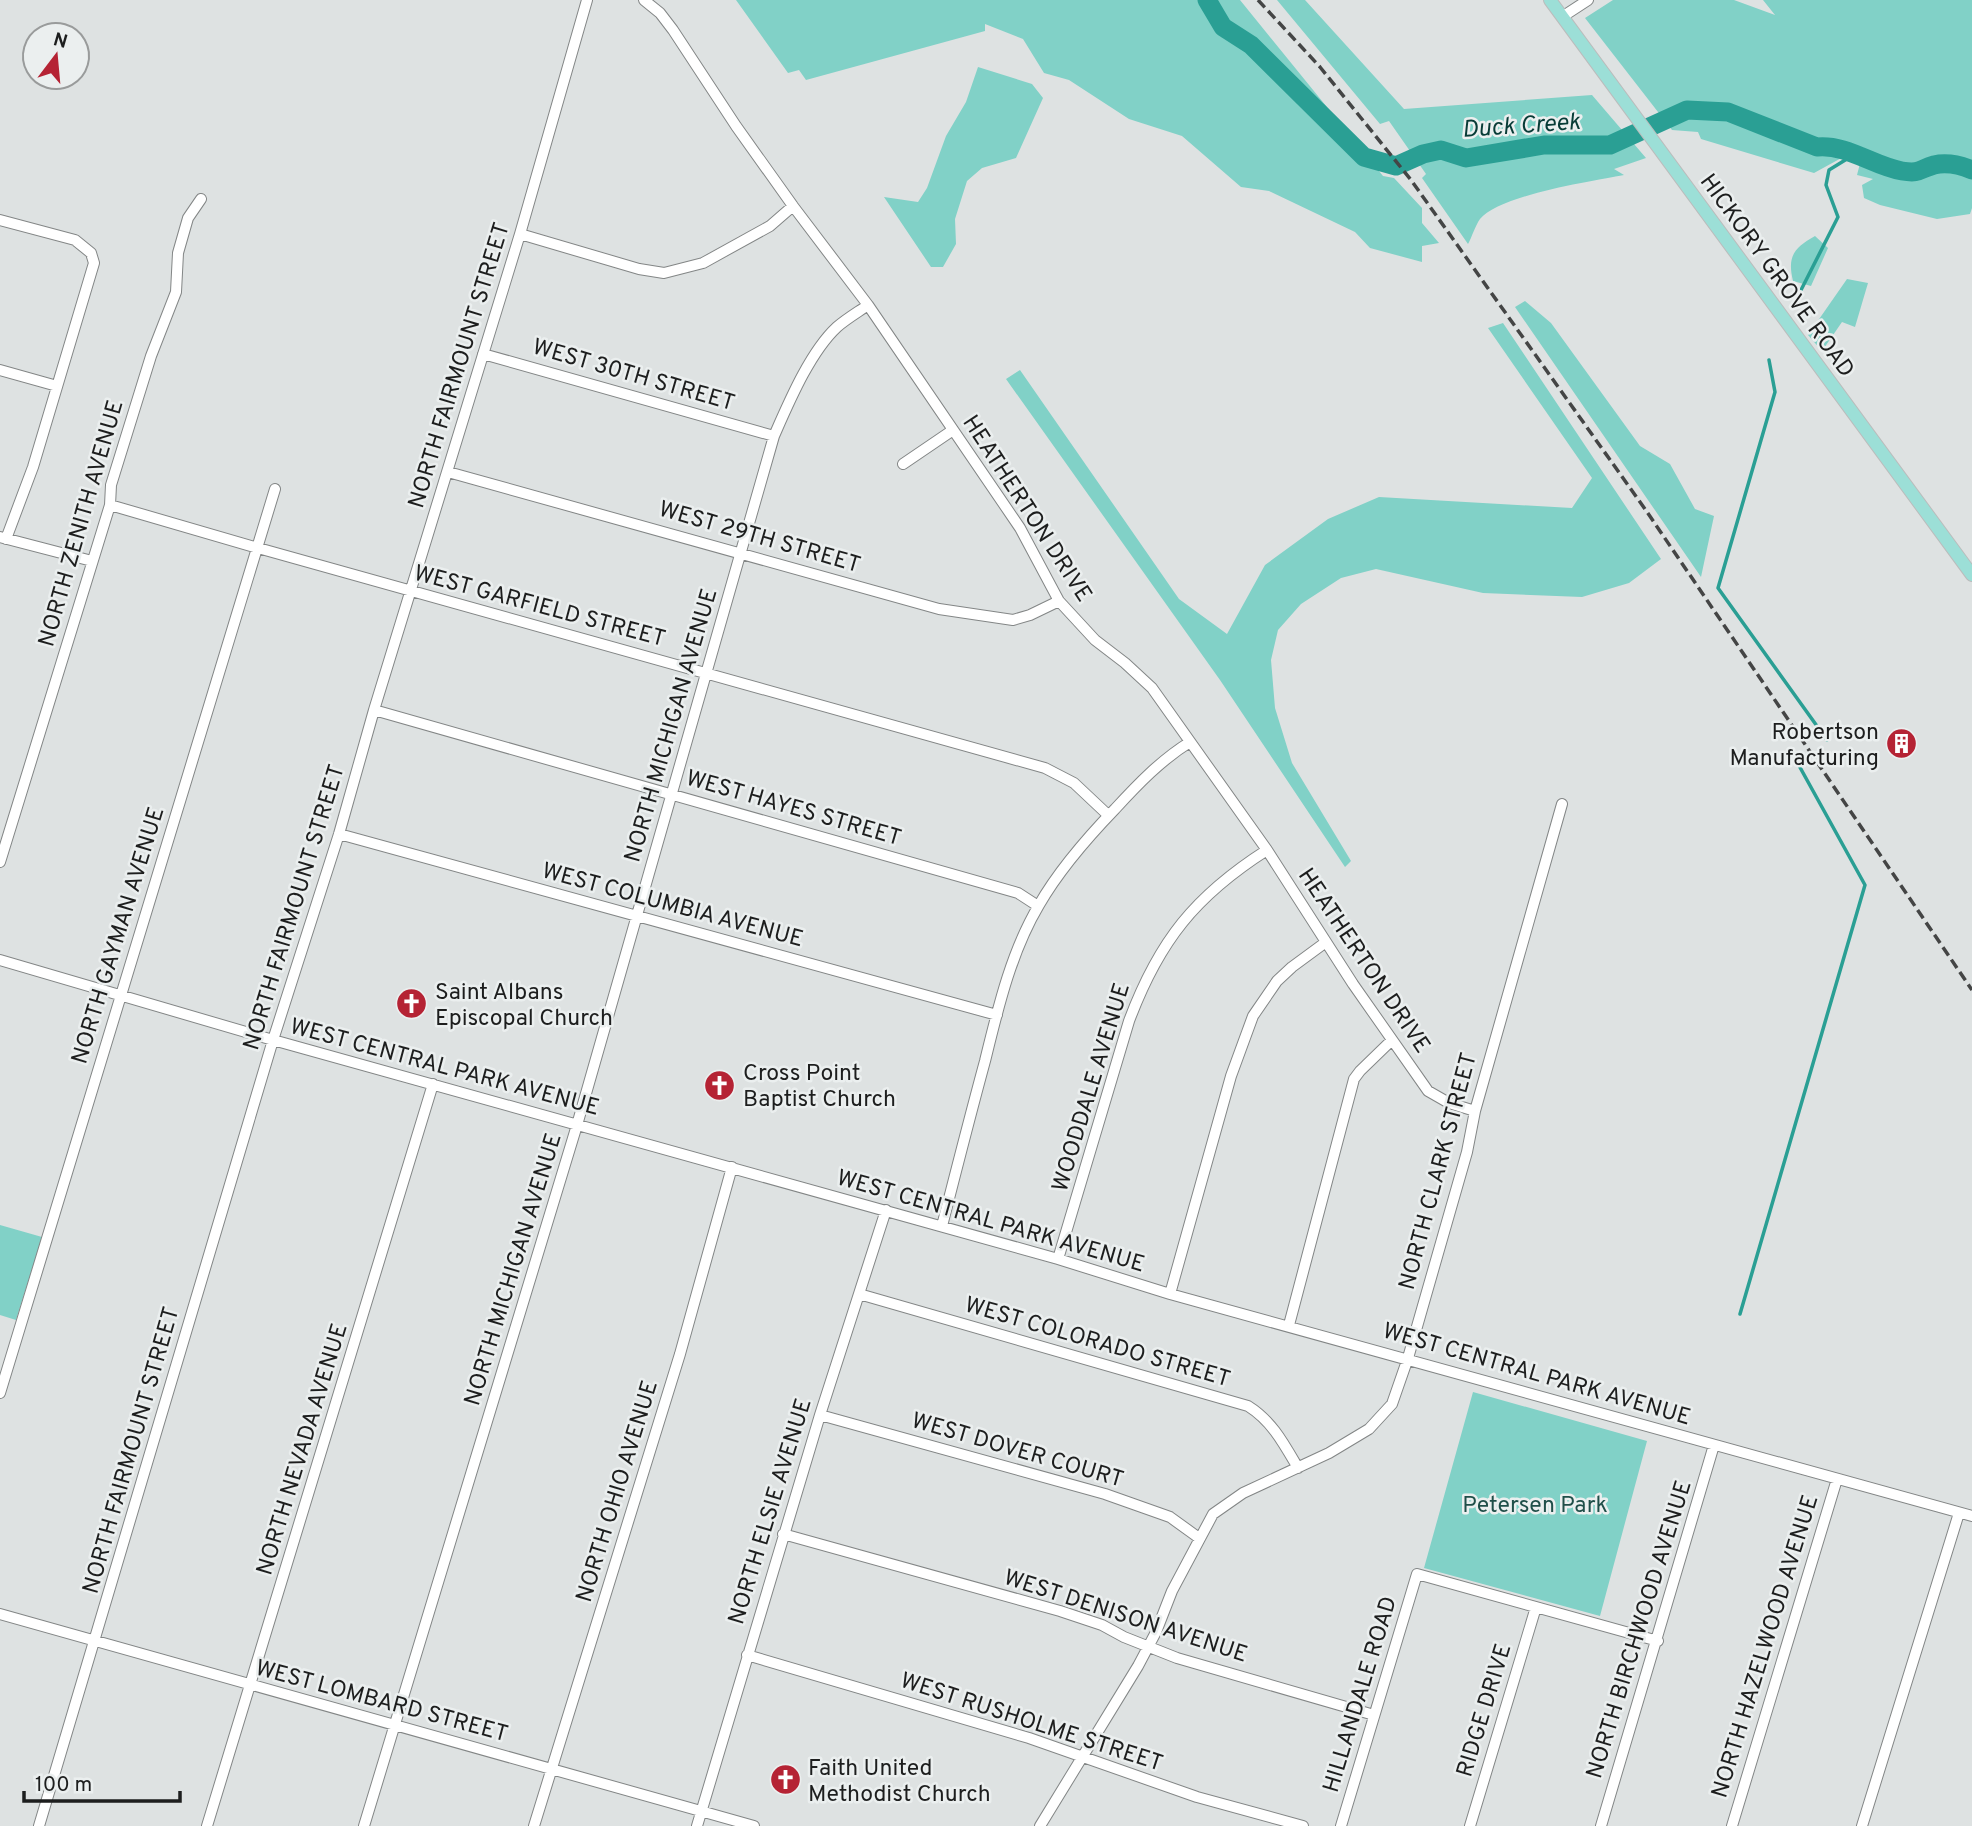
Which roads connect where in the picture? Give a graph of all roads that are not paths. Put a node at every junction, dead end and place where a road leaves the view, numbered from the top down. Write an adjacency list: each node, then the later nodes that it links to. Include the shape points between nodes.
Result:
1 (587, 0): 9 (street, NORTH FAIRMOUNT STREET)
2 (644, 0): 7 (street, HEATHERTON DRIVE, via 673,30)
3 (1550, 0): 5 (main road, HICKORY GROVE ROAD)
4 (1588, 0): 5 (street)
5 (1562, 17): 24 (main road, HICKORY GROVE ROAD)
6 (201, 199): 19 (street, NORTH ZENITH AVENUE, via 188,218 178,253 176,292 111,485)
7 (793, 206): 9 (street, via 770,226 703,263 664,273); 10 (street, HEATHERTON DRIVE)
8 (0, 220): 13 (street, via 75,240 91,253 94,263)
9 (520, 233): 11 (street, NORTH FAIRMOUNT STREET)
10 (868, 305): 14 (street, HEATHERTON DRIVE); 15 (street, NORTH MICHIGAN AVENUE, via 837,327 822,346 796,387)
11 (483, 354): 15 (street, WEST 30TH STREET); 17 (street, NORTH FAIRMOUNT STREET)
12 (0, 370): 13 (street)
13 (57, 386): 20 (street, via 33,467)
14 (953, 430): 16 (street); 26 (street, HEATHERTON DRIVE, via 1025,537)
15 (774, 436): 22 (street, NORTH MICHIGAN AVENUE)
16 (903, 464)
17 (448, 472): 22 (street, WEST 29TH STREET); 25 (street, NORTH FAIRMOUNT STREET)
18 (275, 489): 21 (street, NORTH GAYMAN AVENUE)
19 (110, 505): 21 (street, WEST GARFIELD STREET); 23 (street, NORTH ZENITH AVENUE)
20 (3, 538): 23 (street)
21 (258, 548): 25 (street, WEST GARFIELD STREET); 40 (street, NORTH GAYMAN AVENUE)
22 (741, 552): 26 (street, WEST 29TH STREET, via 939,609 984,617 1013,620); 27 (street, NORTH MICHIGAN AVENUE)
23 (92, 561): 35 (street, NORTH ZENITH AVENUE)
24 (1972, 575)
25 (412, 591): 27 (street, WEST GARFIELD STREET); 28 (street, NORTH FAIRMOUNT STREET)
26 (1059, 601): 29 (street, HEATHERTON DRIVE, via 1095,640 1152,688)
27 (707, 672): 30 (street, NORTH MICHIGAN AVENUE); 32 (street, WEST GARFIELD STREET, via 1045,768 1074,783)
28 (374, 710): 30 (street, WEST HAYES STREET); 33 (street, NORTH FAIRMOUNT STREET)
29 (1190, 742): 32 (street, via 1171,754); 34 (street, HEATHERTON DRIVE)
30 (672, 793): 36 (street, WEST HAYES STREET, via 1018,893); 37 (street, NORTH MICHIGAN AVENUE)
31 (1562, 804): 45 (street, NORTH CLARK STREET)
32 (1108, 816): 36 (street)
33 (339, 834): 37 (street, WEST COLUMBIA AVENUE); 42 (street, NORTH FAIRMOUNT STREET)
34 (1267, 850): 38 (street, HEATHERTON DRIVE); 50 (street, WOODDALE AVENUE, via 1237,869 1189,911 1143,984)
35 (0, 862)
36 (1038, 906): 41 (street, via 1010,970)
37 (637, 916): 41 (street, WEST COLUMBIA AVENUE); 46 (street, NORTH MICHIGAN AVENUE)
38 (1326, 942): 43 (street, HEATHERTON DRIVE); 52 (street, via 1278,981 1253,1016 1231,1076)
39 (0, 960): 40 (street, WEST CENTRAL PARK AVENUE)
40 (120, 995): 42 (street, WEST CENTRAL PARK AVENUE); 55 (street, NORTH GAYMAN AVENUE)
41 (997, 1015): 49 (street)
42 (273, 1040): 44 (street, WEST CENTRAL PARK AVENUE); 67 (street, NORTH FAIRMOUNT STREET)
43 (1392, 1040): 45 (street, HEATHERTON DRIVE, via 1428,1091); 53 (street, via 1354,1079)
44 (433, 1084): 46 (street, WEST CENTRAL PARK AVENUE); 70 (street, NORTH NEVADA AVENUE)
45 (1475, 1111): 54 (street, NORTH CLARK STREET)
46 (578, 1125): 47 (street, WEST CENTRAL PARK AVENUE); 72 (street, NORTH MICHIGAN AVENUE)
47 (732, 1167): 48 (street, WEST CENTRAL PARK AVENUE); 74 (street, NORTH OHIO AVENUE, via 676,1367)
48 (886, 1210): 49 (street, WEST CENTRAL PARK AVENUE); 51 (street, NORTH ELSIE AVENUE)
49 (942, 1226): 50 (street, WEST CENTRAL PARK AVENUE)
50 (1058, 1259): 52 (street, WEST CENTRAL PARK AVENUE)
51 (859, 1294): 56 (street, NORTH ELSIE AVENUE); 58 (street, WEST COLORADO STREET, via 1248,1406 1274,1429)
52 (1170, 1294): 53 (street, WEST CENTRAL PARK AVENUE)
53 (1289, 1325): 54 (street, WEST CENTRAL PARK AVENUE)
54 (1408, 1358): 57 (street, WEST CENTRAL PARK AVENUE); 58 (street, NORTH CLARK STREET, via 1392,1404 1369,1429)
55 (0, 1393)
56 (820, 1415): 62 (street, NORTH ELSIE AVENUE); 63 (street, WEST DOVER COURT, via 1105,1494 1170,1517)
57 (1714, 1445): 59 (street, WEST CENTRAL PARK AVENUE); 66 (street, NORTH BIRCHWOOD AVENUE)
58 (1298, 1468): 63 (street, NORTH CLARK STREET, via 1226,1503 1213,1514)
59 (1837, 1479): 60 (street, WEST CENTRAL PARK AVENUE); 87 (street, NORTH HAZELWOOD AVENUE)
60 (1959, 1513): 61 (street, WEST CENTRAL PARK AVENUE); 88 (street)
61 (1972, 1516)
62 (783, 1534): 68 (street, WEST DENISON AVENUE, via 1060,1611); 69 (street, NORTH ELSIE AVENUE)
63 (1199, 1538): 68 (street, NORTH CLARK STREET)
64 (1536, 1606): 66 (street); 71 (street, HILLANDALE ROAD, via 1417,1574); 85 (street, RIDGE DRIVE)
65 (0, 1614): 67 (street, WEST LOMBARD STREET)
66 (1658, 1641): 86 (street, NORTH BIRCHWOOD AVENUE)
67 (95, 1642): 70 (street, WEST LOMBARD STREET); 76 (street, NORTH FAIRMOUNT STREET)
68 (1148, 1647): 71 (street, WEST DENISON AVENUE); 73 (street, NORTH CLARK STREET)
69 (747, 1655): 73 (street, WEST RUSHOLME STREET, via 1004,1730); 75 (street, NORTH ELSIE AVENUE)
70 (250, 1686): 72 (street, WEST LOMBARD STREET); 77 (street, NORTH NEVADA AVENUE)
71 (1374, 1715): 84 (street, HILLANDALE ROAD)
72 (395, 1726): 74 (street, WEST LOMBARD STREET); 78 (street, NORTH MICHIGAN AVENUE)
73 (1083, 1758): 82 (street, NORTH CLARK STREET); 83 (street, WEST RUSHOLME STREET, via 1197,1797)
74 (552, 1769): 75 (street, WEST LOMBARD STREET); 79 (street, NORTH OHIO AVENUE)
75 (701, 1811): 80 (street, NORTH ELSIE AVENUE); 81 (street, WEST LOMBARD STREET)
76 (38, 1826)
77 (207, 1826)
78 (364, 1826)
79 (534, 1826)
80 (697, 1826)
81 (754, 1826)
82 (1040, 1826)
83 (1303, 1826)
84 (1341, 1826)
85 (1470, 1826)
86 (1601, 1826)
87 (1732, 1826)
88 (1862, 1826)

